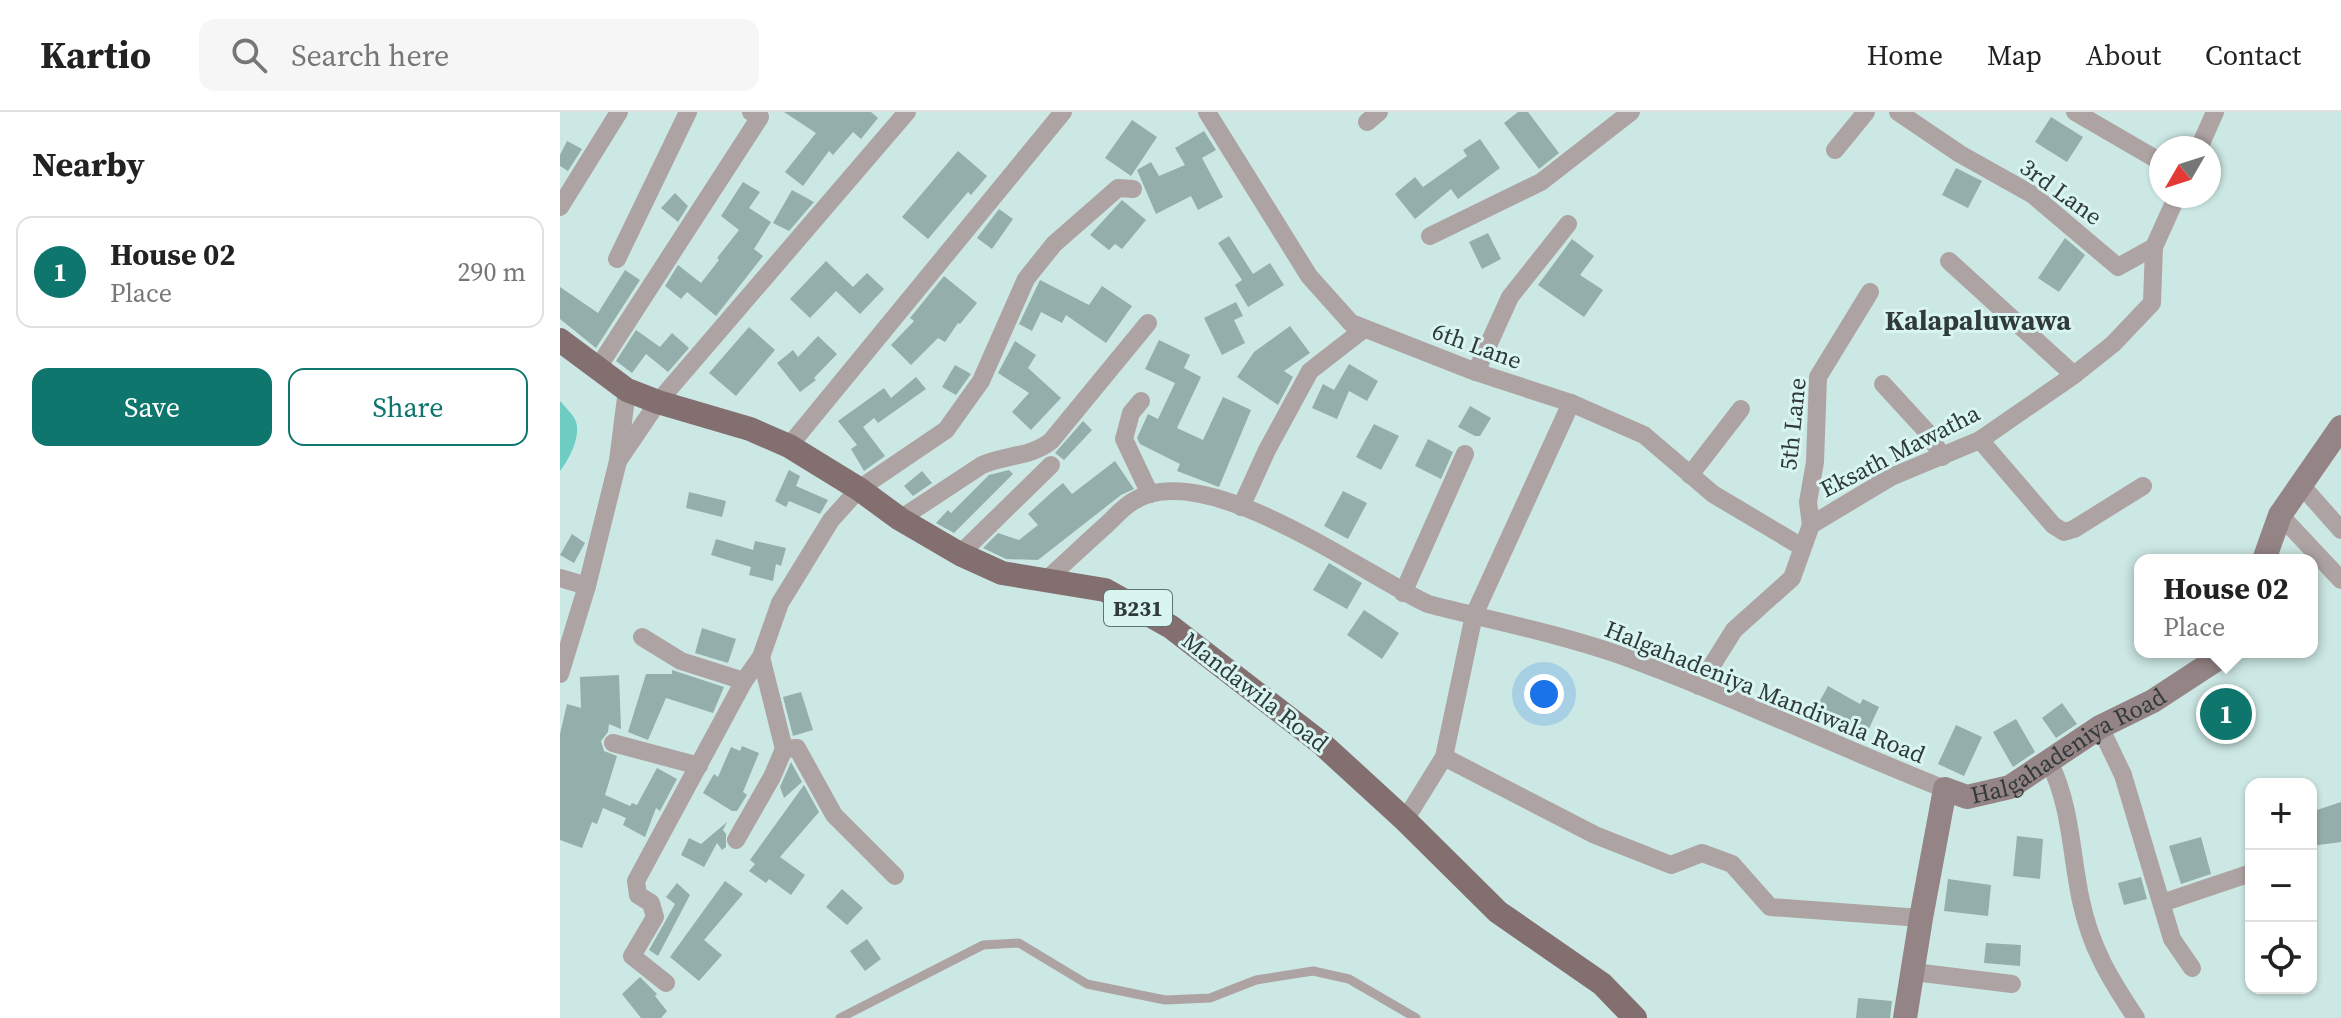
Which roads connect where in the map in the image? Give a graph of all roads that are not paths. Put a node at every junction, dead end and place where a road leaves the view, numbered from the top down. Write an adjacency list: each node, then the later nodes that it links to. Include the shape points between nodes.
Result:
1 (619, 112): 16 (street)
2 (688, 112): 21 (street)
3 (751, 112): 27 (street, via 760,117)
4 (907, 112): 33 (street)
5 (1063, 112): 38 (street)
6 (1207, 112): 25 (street, 6th Lane, via 1309,276 1351,323)
7 (1631, 112): 19 (street, via 1541,182)
8 (1866, 112): 13 (street)
9 (1898, 112): 20 (street, 3rd Lane, via 2033,195 2118,267)
10 (2075, 112): 14 (street)
11 (2215, 112): 12 (street)
12 (2204, 136)
13 (1835, 150)
14 (2149, 155)
15 (1133, 189): 46 (street, via 1118,188 1110,194 1054,244 1026,279 981,381 946,430)
16 (560, 207)
17 (2172, 208): 20 (street, Eksath Mawatha)
18 (1568, 224): 28 (street, via 1510,297)
19 (1430, 236)
20 (2154, 247): 29 (street, Eksath Mawatha, via 2152,303)
21 (617, 259)
22 (1949, 261): 29 (street)
23 (1870, 292): 51 (street, 5th Lane, via 1818,377 1808,502)
24 (1148, 323): 50 (street, via 1038,452 982,465)
25 (1364, 329): 28 (street, 6th Lane); 48 (street, via 1310,371)
26 (560, 340): 27 (main road, Mandawila Road / B231)
27 (597, 369): 31 (main road, Mandawila Road / B231)
28 (1476, 372): 34 (street, 6th Lane)
29 (2074, 375): 37 (street, Eksath Mawatha)
30 (1883, 384): 40 (street, via 1929,434)
31 (627, 390): 33 (main road, Mandawila Road / B231); 41 (street)
32 (1141, 401): 47 (street, via 1131,413 1124,439)
33 (658, 402): 38 (main road, Mandawila Road / B231); 41 (street)
34 (1571, 403): 43 (street, 6th Lane, via 1644,435); 63 (street)
35 (1741, 409): 43 (street)
36 (2341, 427): 45 (street)
37 (1980, 440): 40 (street, Eksath Mawatha); 44 (street, via 2064,532)
38 (789, 446): 46 (main road, Mandawila Road / B231)
39 (1465, 454): 62 (street)
40 (1942, 457): 51 (street, Eksath Mawatha, via 1891,477)
41 (618, 461): 61 (street)
42 (1051, 465): 54 (street)
43 (1690, 475): 53 (street, 6th Lane, via 1749,518)
44 (2143, 486)
45 (2302, 486): 49 (street); 52 (street)
46 (859, 489): 50 (main road, Mandawila Road / B231); 65 (street, via 831,520 780,603)
47 (1150, 494): 48 (street, Halgahadeniya Mandiwala Road, via 1194,492); 59 (street, via 1133,501)
48 (1241, 507): 62 (street, Halgahadeniya Mandiwala Road, via 1307,536)
49 (2280, 515): 55 (street); 56 (street)
50 (900, 519): 54 (main road, Mandawila Road / B231)
51 (1811, 525): 53 (street, Eksath Mawatha)
52 (2341, 530)
53 (1802, 547): 69 (street, Eksath Mawatha, via 1792,578 1734,630)
54 (960, 554): 59 (main road, Mandawila Road / B231, via 1002,573)
55 (2266, 554)
56 (2317, 554)
57 (2318, 555): 60 (street)
58 (560, 578): 61 (street)
59 (1046, 580): 77 (main road, Mandawila Road / B231, via 1105,590 1171,627 1321,743)
60 (2341, 580)
61 (587, 586): 67 (street)
62 (1403, 593): 63 (street, Halgahadeniya Mandiwala Road)
63 (1474, 615): 69 (street, Halgahadeniya Mandiwala Road, via 1615,654); 73 (street)
64 (642, 637): 68 (street, via 681,661)
65 (761, 657): 68 (street); 72 (street)
66 (2219, 658): 70 (street, Halgahadeniya Road, via 2153,701)
67 (560, 674)
68 (744, 681): 75 (street)
69 (1699, 686): 76 (street, Halgahadeniya Mandiwala Road)
70 (2100, 727): 74 (street, Halgahadeniya Road); 81 (street, via 2123,775)
71 (613, 743): 75 (street)
72 (784, 749): 78 (street); 80 (street, via 797,748 834,815)
73 (1444, 757): 77 (street); 82 (street, via 1595,835 1671,865 1702,853 1732,864 1770,907)
74 (2049, 762): 76 (street, Halgahadeniya Road, via 2010,787 1967,797); 91 (street, via 2060,783 2082,904 2103,968)
75 (699, 766): 85 (street, via 636,881 638,895 651,903 655,917 632,956)
76 (1945, 789): 82 (street)
77 (1405, 820): 89 (main road, Mandawila Road / B231, via 1498,912 1602,984)
78 (736, 840)
79 (2245, 875): 81 (street)
80 (895, 876)
81 (2162, 903): 83 (street, via 2172,939)
82 (1921, 918): 84 (street)
83 (2192, 968)
84 (1914, 972): 86 (street); 90 (street)
85 (666, 983)
86 (2012, 984)
87 (840, 1018): 88 (lane, via 983,945 1019,943 1087,984 1165,1000 1210,998 1256,980 1313,971 1349,979)
88 (1416, 1018)
89 (1635, 1018)
90 (1905, 1018)
91 (2136, 1018)

